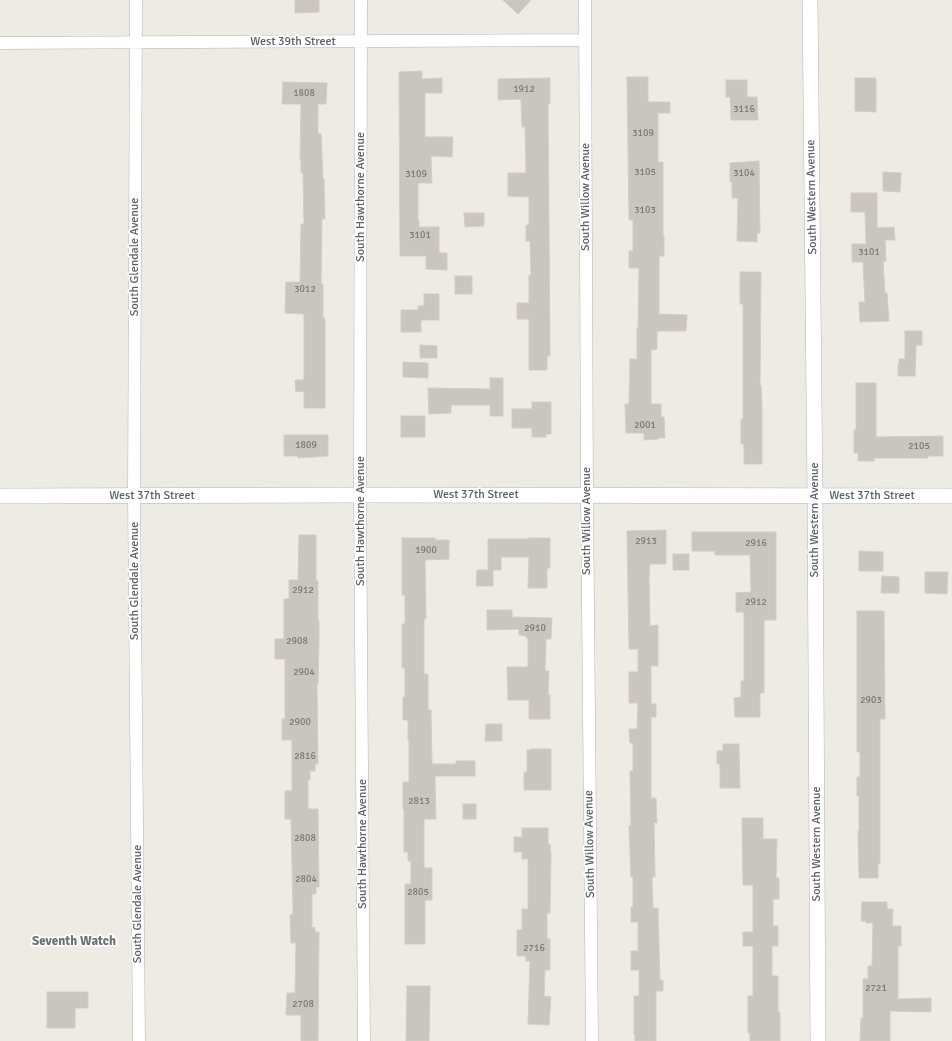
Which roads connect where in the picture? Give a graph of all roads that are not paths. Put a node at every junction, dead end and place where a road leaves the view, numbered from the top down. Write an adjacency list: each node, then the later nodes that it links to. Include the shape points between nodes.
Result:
1 (136, 0): 8 (street, South Glendale Avenue)
2 (361, 0): 6 (street, South Hawthorne Avenue)
3 (585, 0): 5 (street, South Willow Avenue)
4 (810, 0): 13 (street, South Western Avenue)
5 (585, 40): 6 (street, West 39th Street); 12 (street, South Willow Avenue)
6 (361, 42): 8 (street, West 39th Street); 9 (street, South Hawthorne Avenue)
7 (0, 43): 8 (street, West 39th Street)
8 (136, 43): 11 (street, South Glendale Avenue)
9 (360, 495): 11 (street, West 37th Street); 12 (street, West 37th Street); 16 (street, South Hawthorne Avenue)
10 (0, 496): 11 (street, West 37th Street)
11 (134, 496): 15 (street, South Glendale Avenue)
12 (587, 496): 13 (street, West 37th Street); 17 (street, South Willow Avenue)
13 (815, 496): 14 (street, West 37th Street); 18 (street, South Western Avenue)
14 (952, 496)
15 (139, 1041)
16 (364, 1041)
17 (592, 1041)
18 (818, 1041)

